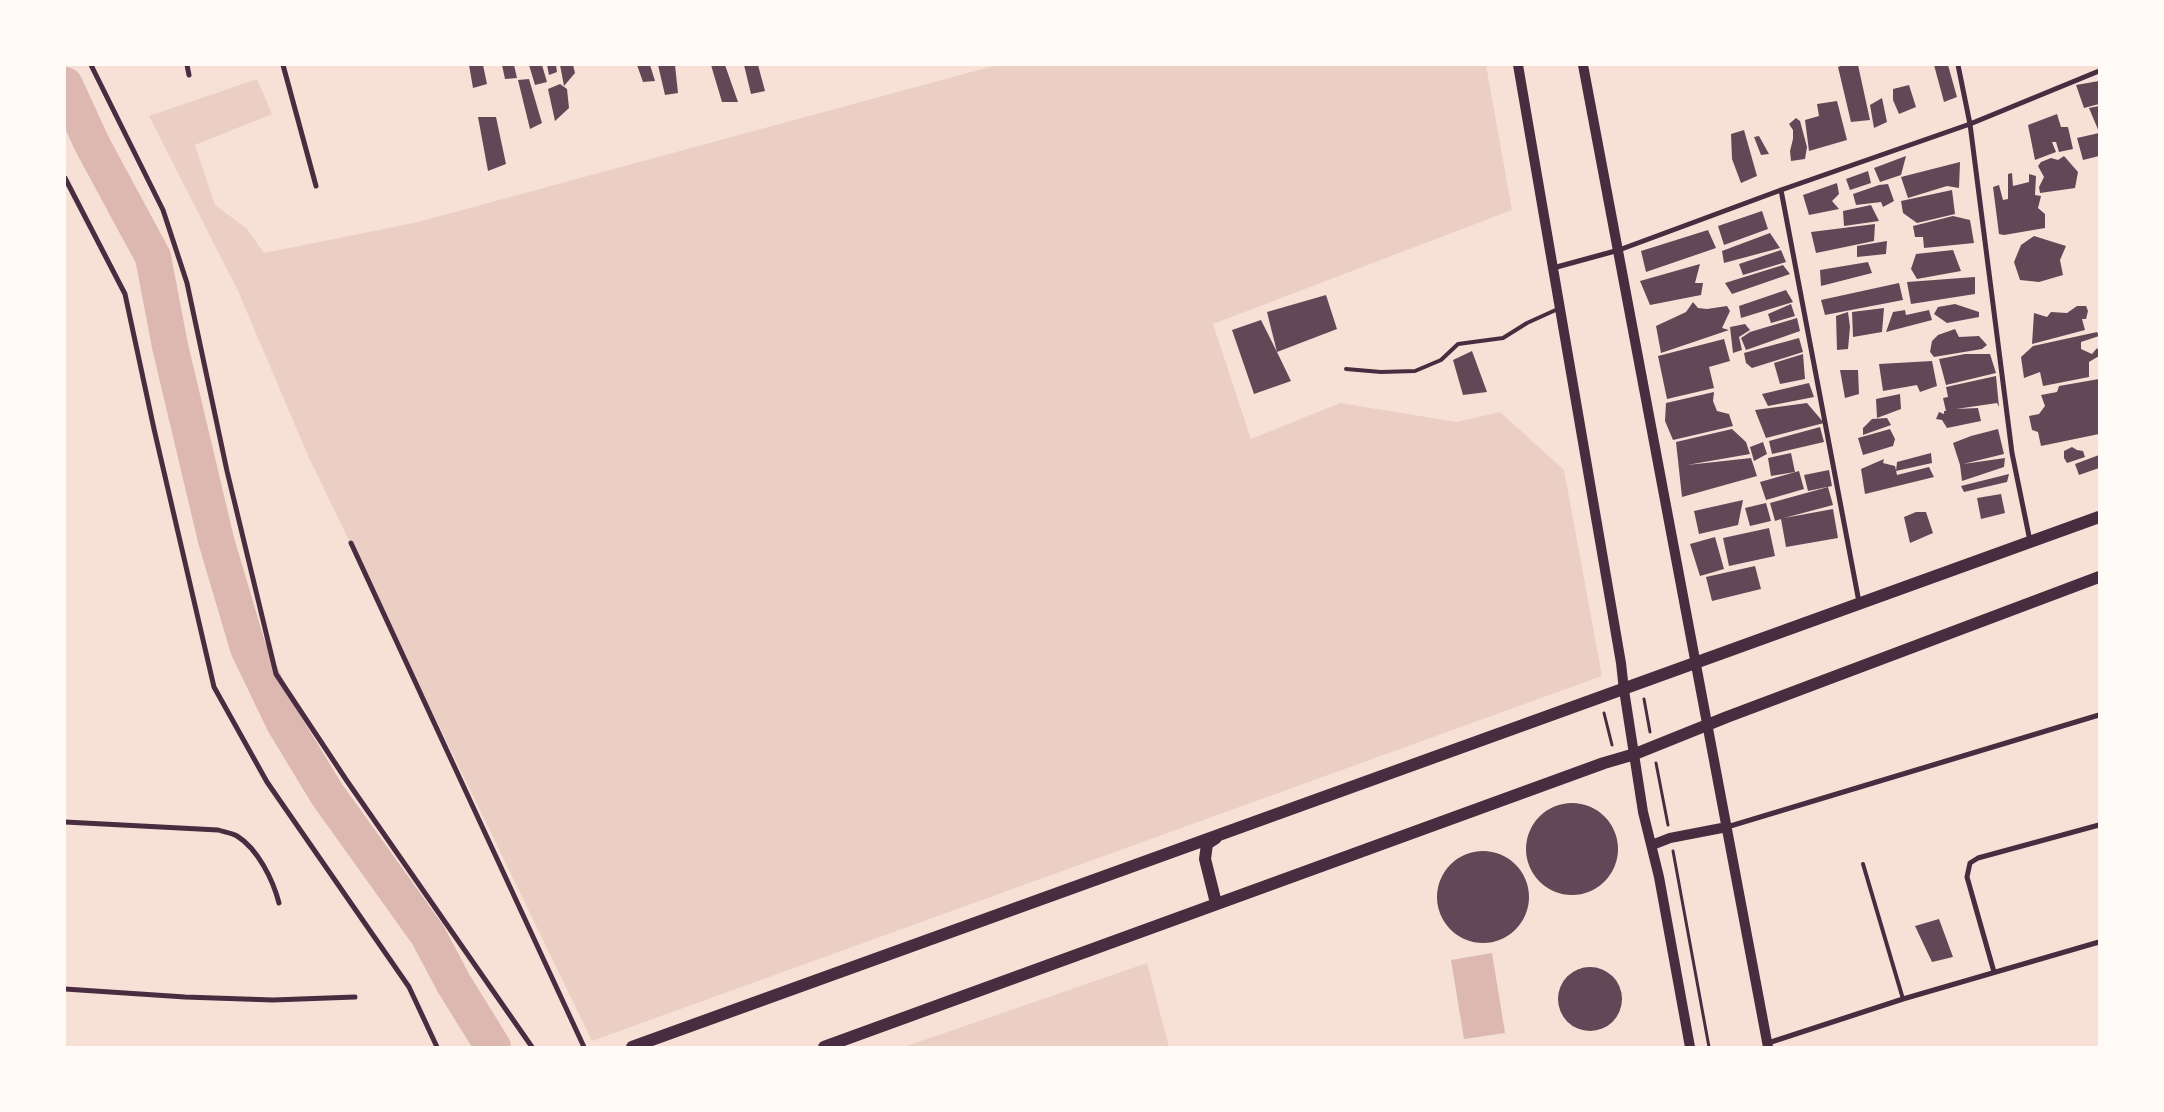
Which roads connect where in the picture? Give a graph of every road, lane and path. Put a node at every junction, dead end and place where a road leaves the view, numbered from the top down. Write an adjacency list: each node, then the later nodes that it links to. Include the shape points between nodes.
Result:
1 (90, 65): 44 (street, via 164,210 187,283 226,471 276,674)
2 (187, 65): 8 (street)
3 (285, 65): 11 (street)
4 (1518, 65): 14 (main road)
5 (1583, 65): 13 (main road)
6 (1958, 65): 9 (street)
7 (2099, 71): 9 (street)
8 (188, 75)
9 (1970, 124): 12 (street); 18 (street, via 2012,453)
10 (65, 178): 43 (street, via 125,294 214,687 267,782 409,986)
11 (316, 186)
12 (1781, 190): 13 (street); 21 (street)
13 (1619, 250): 14 (street); 22 (main road)
14 (1554, 268): 15 (main road)
15 (1560, 308): 16 (lane, via 1503,338 1458,344 1441,360 1415,371); 23 (main road)
16 (1346, 369)
17 (2099, 517): 18 (main road)
18 (2030, 542): 21 (main road)
19 (350, 543): 45 (street)
20 (2099, 577): 26 (main road)
21 (1859, 604): 22 (main road)
22 (1696, 663): 23 (main road); 26 (main road)
23 (1624, 690): 24 (main road); 27 (main road)
24 (1600, 697): 28 (path); 32 (main road)
25 (2099, 715): 31 (street)
26 (1708, 725): 27 (main road); 31 (main road)
27 (1635, 754): 28 (main road); 33 (main road, via 1643,812)
28 (1616, 759): 36 (main road)
29 (65, 822): 35 (street, via 209,829 237,836 261,860)
30 (2099, 825): 38 (street, via 1973,859 1967,877)
31 (1727, 827): 33 (main road, via 1670,838); 42 (main road)
32 (1222, 834): 36 (main road, via 1207,844 1205,859); 46 (main road)
33 (1652, 846): 48 (main road)
34 (1863, 864): 41 (lane)
35 (279, 902)
36 (1216, 904): 47 (main road)
37 (2099, 942): 38 (street)
38 (1994, 972): 41 (street)
39 (65, 989): 40 (street, via 264,1000)
40 (355, 997)
41 (1903, 999): 42 (street)
42 (1768, 1045)
43 (437, 1047)
44 (532, 1047)
45 (584, 1047)
46 (632, 1047)
47 (824, 1047)
48 (1690, 1047)

